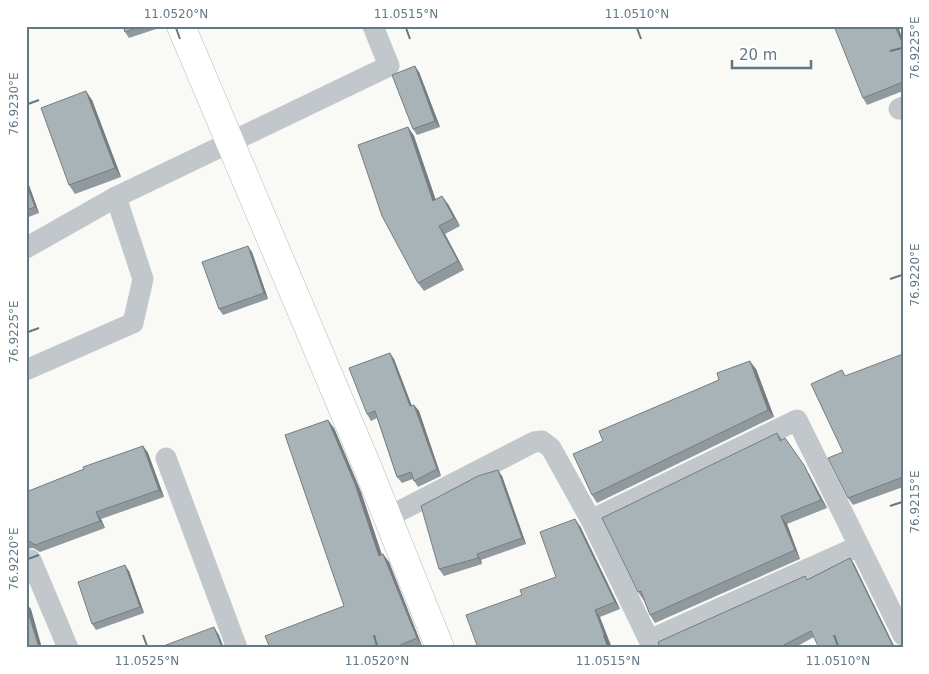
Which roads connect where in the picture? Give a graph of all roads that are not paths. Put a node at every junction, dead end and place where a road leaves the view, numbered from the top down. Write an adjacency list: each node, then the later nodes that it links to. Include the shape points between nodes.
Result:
1 (181, 26): 3 (street)
2 (373, 26): 3 (street, via 390,66)
3 (230, 142): 4 (street); 8 (street)
4 (116, 198): 5 (street); 6 (street, via 142,279 133,323)
5 (26, 248)
6 (26, 370)
7 (166, 458): 14 (street)
8 (388, 517): 9 (street, via 534,442 542,441 550,448); 15 (street)
9 (591, 520): 10 (street, via 649,640); 10 (street, via 797,420)
10 (859, 546): 12 (street)
11 (31, 560): 13 (street)
12 (903, 635)
13 (68, 648)
14 (237, 648)
15 (440, 648)

